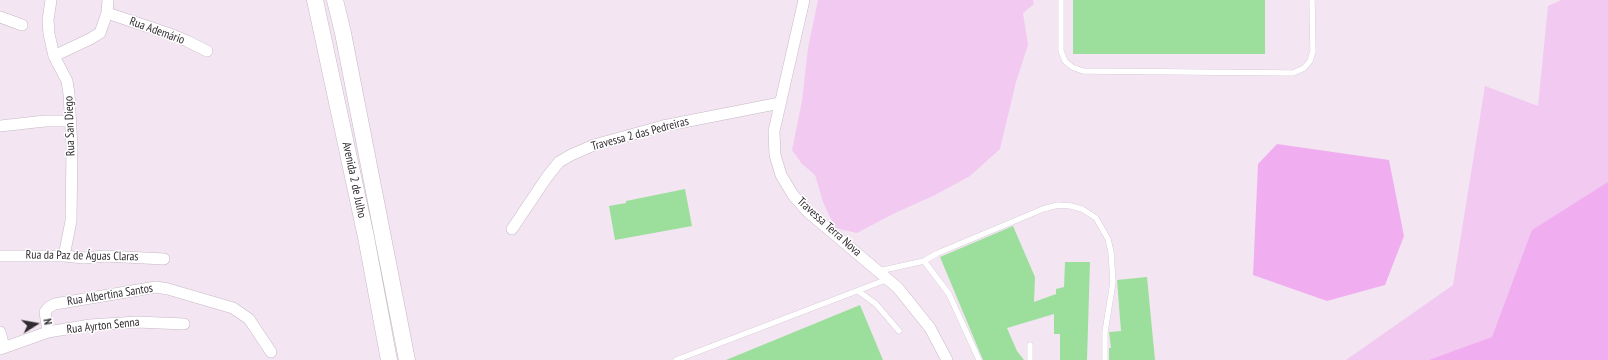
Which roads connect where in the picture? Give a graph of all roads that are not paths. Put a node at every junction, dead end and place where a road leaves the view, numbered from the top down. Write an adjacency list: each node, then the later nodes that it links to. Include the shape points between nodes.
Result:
1 (51, 0): 12 (street, Rua San Diego, via 48,27)
2 (108, 0): 8 (street)
3 (315, 0): 31 (main road, Avenida 2 de Julho)
4 (335, 0): 32 (main road, Avenida 2 de Julho)
5 (804, 0): 13 (street, Travessa Terra Nova)
6 (1061, 0): 7 (lane, via 1061,51 1065,61 1082,71 1293,73 1304,68 1310,61 1313,51)
7 (1312, 0)
8 (107, 13): 11 (street, Rua Ademário, via 170,34); 12 (street, via 100,33)
9 (0, 17): 10 (street)
10 (22, 26)
11 (207, 51)
12 (54, 56): 14 (street, Rua San Diego, via 67,81)
13 (780, 103): 16 (street, Travessa 2 das Pedreiras, via 663,126 594,145 571,155 560,162 547,177); 21 (street, Travessa Terra Nova, via 774,144 778,167 786,185 808,212)
14 (70, 121): 15 (street); 18 (street, Rua San Diego, via 71,221)
15 (0, 126)
16 (512, 229)
17 (0, 256): 18 (street, Rua da Paz de Águas Claras)
18 (64, 256): 19 (street, Rua da Paz de Águas Claras)
19 (164, 259)
20 (924, 261): 21 (lane); 35 (lane, via 948,294); 37 (lane, via 1043,208 1058,205 1082,209 1096,218 1108,239 1111,252 1112,282)
21 (879, 271): 22 (street, Travessa Terra Nova)
22 (888, 279): 23 (lane); 34 (street, Travessa Terra Nova, via 917,310)
23 (858, 291): 25 (lane, via 876,304); 33 (lane)
24 (184, 324): 27 (street, Rua Ayrton Senna, via 118,323)
25 (899, 331)
26 (0, 332): 29 (street)
27 (48, 332): 29 (street, Rua Ayrton Senna); 30 (street, Rua Albertina Santos, via 45,312 55,304 156,287 233,308 249,319)
28 (1030, 345): 36 (lane)
29 (2, 348)
30 (271, 352)
31 (390, 360)
32 (407, 360)
33 (676, 360)
34 (947, 360)
35 (979, 360)
36 (1030, 360)
37 (1105, 360)

